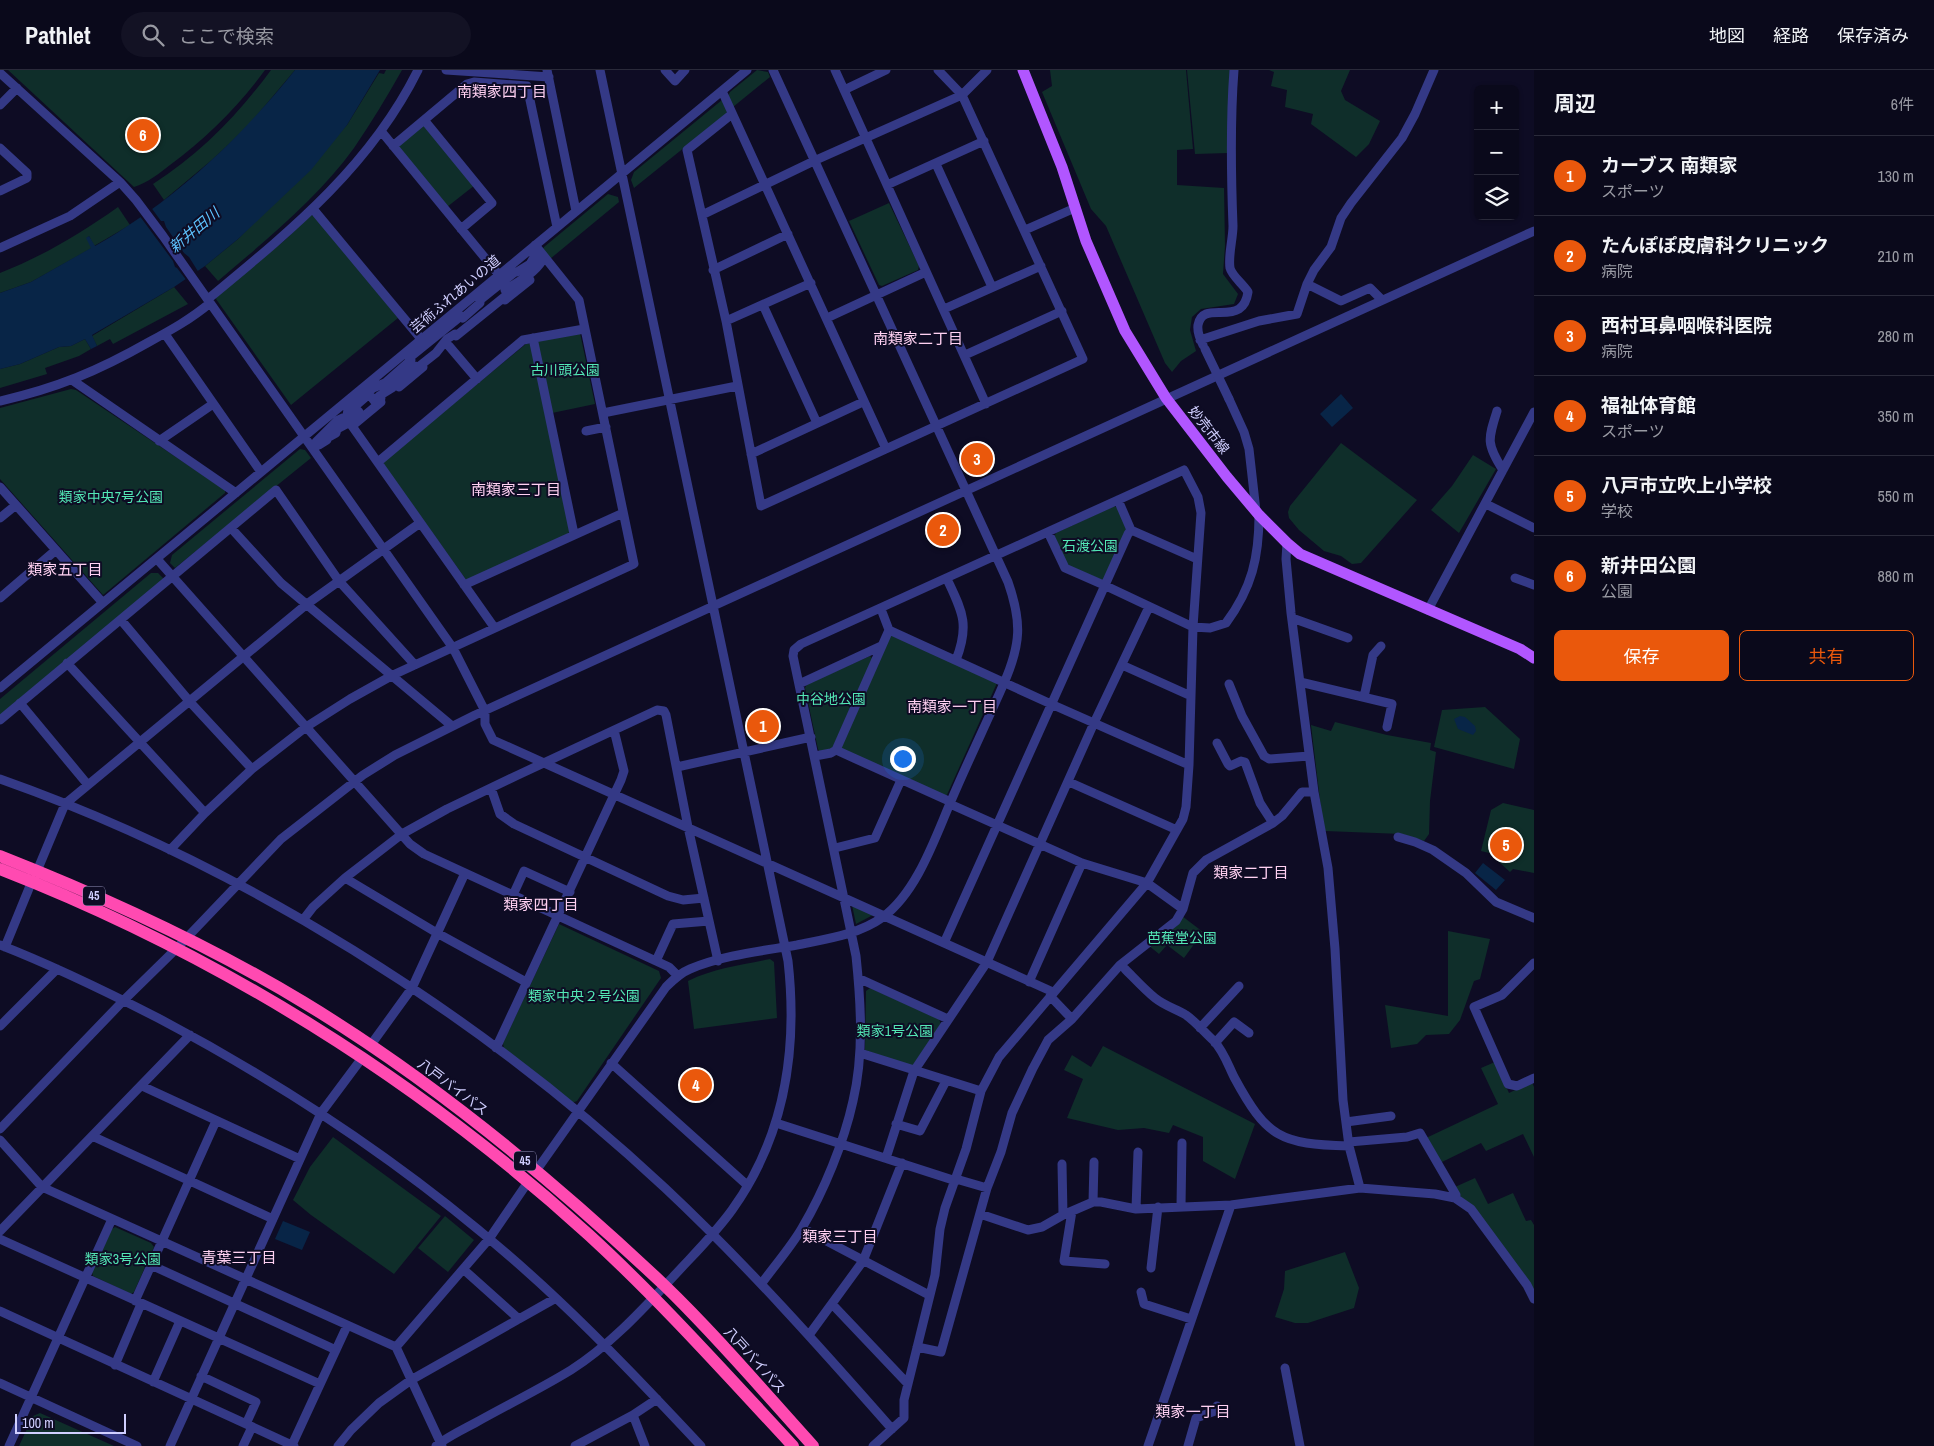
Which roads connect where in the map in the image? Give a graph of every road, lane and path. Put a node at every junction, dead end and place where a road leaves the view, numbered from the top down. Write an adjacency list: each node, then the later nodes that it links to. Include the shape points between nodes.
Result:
1 (418, 70): 25 (street)
2 (446, 70): 15 (street)
3 (600, 70): 32 (street)
4 (665, 70): 5 (street, via 675,81)
5 (685, 70)
6 (747, 70): 20 (street, 芸術ふれあいの道)
7 (774, 70): 30 (street)
8 (835, 70): 19 (street)
9 (886, 70): 19 (street)
10 (938, 70): 21 (street)
11 (987, 70): 21 (street)
12 (1024, 70): 37 (main road, 妙売市線)
13 (1234, 70): 68 (street, via 1230,118 1233,227 1230,267 1248,292 1240,309 1203,315 1198,329)
14 (1434, 70): 54 (street, via 1402,138 1351,202 1341,218 1331,247)
15 (495, 72): 17 (street)
16 (0, 73): 18 (street)
17 (548, 74): 39 (street)
18 (17, 88): 22 (street); 33 (street)
19 (844, 90): 26 (street)
20 (722, 91): 23 (street); 32 (street, 芸術ふれあいの道)
21 (962, 95): 26 (street); 27 (street)
22 (0, 106)
23 (732, 114): 34 (street); 40 (street, via 687,150)
24 (425, 120): 28 (street); 41 (street, via 467,84 526,86); 42 (street, via 492,203)
25 (381, 131): 28 (street); 38 (street, via 346,175)
26 (866, 138): 30 (street); 35 (street)
27 (984, 141): 31 (street); 43 (street)
28 (393, 146): 42 (street)
29 (0, 148): 36 (street, via 28,173 27,178)
30 (816, 160): 34 (street); 56 (street)
31 (936, 164): 35 (street); 55 (street)
32 (623, 173): 39 (street, 芸術ふれあいの道); 75 (street)
33 (120, 182): 47 (street, via 70,216); 58 (street)
34 (765, 184): 40 (street); 45 (street)
35 (887, 185): 51 (street)
36 (0, 191)
37 (1075, 208): 43 (street); 74 (main road, 妙売市線, via 1125,331)
38 (313, 209): 58 (street); 67 (street)
39 (576, 211): 41 (street, 芸術ふれあいの道)
40 (702, 215): 50 (street)
41 (557, 227): 46 (street, 芸術ふれあいの道)
42 (461, 229): 52 (street)
43 (1024, 230): 49 (street)
44 (1534, 231): 57 (street)
45 (788, 234): 50 (street); 53 (street)
46 (535, 245): 48 (street); 52 (street, 芸術ふれあいの道)
47 (0, 248)
48 (548, 264): 64 (street, via 579,300); 69 (street)
49 (1041, 266): 55 (street); 61 (street)
50 (713, 270): 63 (street)
51 (926, 272): 56 (street); 60 (street)
52 (499, 275): 67 (street, 芸術ふれあいの道)
53 (811, 283): 59 (street); 62 (street)
54 (1307, 284): 57 (street, via 1341,301 1370,288); 68 (street, via 1298,314 1259,321)
55 (992, 287): 60 (street)
56 (876, 295): 62 (street); 84 (street)
57 (1382, 300): 74 (street)
58 (209, 301): 65 (street, via 182,325); 87 (street)
59 (763, 305): 63 (street); 83 (street)
60 (944, 309): 70 (street)
61 (1062, 311): 70 (street); 79 (street, via 1083,359)
62 (827, 318): 77 (street)
63 (726, 321): 73 (street)
64 (584, 329): 66 (street); 82 (street)
65 (165, 334): 72 (street, via 113,363); 78 (street)
66 (533, 338): 71 (street, via 523,340); 109 (street)
67 (422, 340): 87 (street, 芸術ふれあいの道)
68 (1200, 340): 102 (street, bridge, via 1244,432)
69 (449, 346): 71 (street); 92 (street, via 352,426)
70 (965, 355): 79 (street)
71 (477, 379): 92 (street)
72 (72, 380): 76 (street); 88 (street)
73 (737, 386): 75 (street); 91 (street)
74 (1166, 398): 96 (street); 102 (main road, 妙売市線)
75 (670, 399): 82 (street); 126 (street)
76 (0, 401)
77 (864, 402): 83 (street); 90 (street)
78 (213, 404): 88 (street); 94 (street)
79 (986, 404): 84 (street)
80 (1497, 411): 93 (street, via 1489,435 1493,452)
81 (1534, 412): 93 (street)
82 (603, 413): 85 (street)
83 (817, 423): 91 (street)
84 (936, 426): 90 (street); 96 (street)
85 (606, 427): 86 (street); 101 (street)
86 (586, 431)
87 (304, 436): 94 (street, 芸術ふれあいの道); 111 (street)
88 (159, 441): 97 (street)
89 (316, 442): 89 (street, via 338,420 347,416 348,409 373,388 390,380 409,358 461,316 468,315 480,300 530,264 535,255 542,261 505,290 508,294 456,336 447,339 436,353 417,368 410,368 392,388 379,396 381,398 376,403 369,394 354,407 359,412 352,421 337,429 324,443 319,445)
90 (886, 449): 91 (street, via 761,506)
91 (751, 454)
92 (378, 462): 104 (street)
93 (1503, 470): 99 (street)
94 (262, 472): 97 (street, 芸術ふれあいの道)
95 (0, 487): 100 (street)
96 (966, 491): 113 (street); 126 (street)
97 (236, 494): 114 (street, 芸術ふれあいの道)
98 (1118, 500): 107 (street); 108 (street); 115 (street, via 1184,470 1198,497 1201,513)
99 (1486, 504): 106 (street); 129 (street)
100 (16, 505): 103 (street); 112 (street)
101 (623, 513): 109 (street); 133 (street, via 634,564)
102 (1258, 513): 110 (main road, 妙売市線); 132 (street, via 1257,554 1251,578 1230,618 1210,628)
103 (0, 518)
104 (420, 523): 111 (street); 120 (street)
105 (230, 528): 116 (street); 119 (street, via 276,490); 125 (street, via 281,583)
106 (1534, 528)
107 (1131, 530): 115 (street); 122 (street)
108 (1048, 532): 113 (street); 122 (street, via 1065,568)
109 (574, 534): 120 (street)
110 (1287, 543): 129 (main road, 妙売市線, via 1300,554); 130 (street)
111 (384, 548): 119 (street); 138 (street)
112 (56, 550): 123 (street); 124 (street)
113 (995, 556): 118 (street); 147 (street, via 1008,582 1017,613 1016,648)
114 (157, 559): 116 (street); 124 (street, 芸術ふれあいの道)
115 (1197, 559): 132 (street)
116 (172, 577): 131 (street); 139 (street)
117 (1515, 578): 121 (street)
118 (947, 579): 128 (street); 141 (street, via 958,602 964,627 963,642)
119 (339, 581): 125 (street); 143 (street)
120 (464, 585): 133 (street)
121 (1534, 585)
122 (1106, 586): 127 (street); 155 (street)
123 (0, 598)
124 (103, 603): 150 (street, 芸術ふれあいの道)
125 (307, 604): 139 (street); 145 (street)
126 (713, 607): 156 (street); 167 (street)
127 (1149, 607): 132 (street); 144 (street)
128 (881, 609): 134 (street); 148 (street, via 794,650)
129 (1428, 610): 140 (main road, 妙売市線)
130 (1292, 618): 135 (street); 146 (street)
131 (121, 620): 142 (street); 153 (street)
132 (1193, 627): 151 (street)
133 (494, 628): 138 (street)
134 (889, 630): 136 (street); 141 (street)
135 (1348, 638)
136 (881, 646): 148 (street); 166 (street)
137 (1381, 646): 152 (street, via 1373,655)
138 (453, 648): 143 (street); 156 (street)
139 (244, 657): 153 (street); 161 (street)
140 (1534, 658)
141 (956, 660): 147 (street)
142 (67, 663): 154 (street); 164 (street)
143 (415, 665): 145 (street)
144 (1122, 665): 151 (street); 158 (street)
145 (392, 675): 159 (street); 161 (street)
146 (1300, 682): 152 (street); 169 (street)
147 (1004, 683): 155 (street); 182 (street)
148 (799, 684): 163 (street)
149 (1229, 684): 169 (street, via 1264,756 1269,759)
150 (1, 686)
151 (1191, 696): 171 (street)
152 (1364, 697): 160 (street, via 1392,704)
153 (190, 702): 164 (street); 173 (street)
154 (20, 703): 157 (street); 178 (street)
155 (1051, 704): 158 (street); 186 (street)
156 (485, 711): 159 (street); 170 (street, via 485,724 493,740)
157 (0, 720)
158 (1094, 724): 171 (street); 177 (street)
159 (452, 726): 176 (street, via 395,755)
160 (1387, 726)
161 (306, 727): 173 (street); 176 (street)
162 (614, 730): 170 (street); 172 (street, via 657,710 664,712); 181 (street, via 624,771)
163 (811, 737): 167 (street); 168 (street)
164 (140, 741): 178 (street); 184 (street)
165 (1217, 743): 185 (street, via 1230,766 1245,762 1260,803)
166 (836, 750): 168 (street); 175 (street)
167 (744, 752): 172 (street); 196 (street)
168 (815, 756): 192 (street)
169 (1309, 756): 180 (street)
170 (543, 763): 179 (street); 181 (street)
171 (1189, 765): 188 (street, via 1186,807)
172 (677, 766): 187 (street)
173 (252, 769): 184 (street)
174 (0, 779): 183 (street)
175 (901, 780): 182 (street); 192 (street, via 874,838)
176 (354, 781): 189 (street); 203 (street, via 281,839)
177 (1069, 782): 188 (street); 191 (street)
178 (88, 785): 183 (street)
179 (491, 788): 189 (street); 195 (street, via 500,814 514,824)
180 (1314, 792): 185 (street, via 1302,792); 256 (street, via 1328,868)
181 (615, 796): 187 (street); 195 (street)
182 (950, 803): 186 (street); 210 (street, via 916,878)
183 (65, 804): 193 (street); 200 (street)
184 (205, 813): 193 (street)
185 (1273, 823): 208 (street, via 1206,860 1192,874)
186 (997, 824): 191 (street); 217 (street)
187 (688, 827): 196 (street); 206 (street)
188 (1177, 830): 202 (street)
189 (402, 834): 199 (street, via 424,854); 201 (street)
190 (1398, 836): 211 (street, via 1433,850 1466,873 1496,902)
191 (1040, 844): 197 (street); 223 (street)
192 (835, 848): 207 (street)
193 (170, 850): 203 (street)
194 (0, 856): 200 (highway, 八戸バイパス / 45)
195 (586, 858): 204 (street); 206 (street, via 668,896 682,900)
196 (767, 863): 207 (street); 219 (street)
197 (1082, 863): 202 (street); 230 (street)
198 (0, 869): 200 (highway, 八戸バイパス / 45)
199 (465, 873): 205 (street); 215 (street)
200 (34, 876): 216 (highway, 八戸バイパス / 45); 218 (street); 220 (highway, 八戸バイパス / 45)
201 (346, 878): 212 (street); 215 (street)
202 (1148, 882): 208 (street); 233 (street)
203 (236, 884): 212 (street); 216 (street)
204 (570, 892): 205 (street, via 524,871); 209 (street)
205 (513, 895): 209 (street)
206 (704, 898): 213 (street)
207 (845, 898): 210 (street); 214 (street)
208 (1183, 910): 236 (street, via 1176,921 1120,965)
209 (558, 916): 222 (street); 229 (street)
210 (885, 916): 214 (street); 217 (street)
211 (1534, 918)
212 (303, 920): 232 (street)
213 (709, 921): 221 (street); 222 (street, via 673,924)
214 (852, 932): 219 (street); 228 (street)
215 (437, 933): 229 (street); 232 (street)
216 (187, 938): 220 (street); 242 (highway, 八戸バイパス / 45, via 302,1002)
217 (944, 942): 223 (street)
218 (2, 946): 225 (street)
219 (785, 947): 221 (street); 257 (street, via 792,1024 789,1065)
220 (177, 948): 234 (street); 245 (highway, 八戸バイパス / 45, via 273,1002)
221 (718, 960): 227 (street)
222 (656, 961): 227 (street)
223 (987, 962): 230 (street); 235 (street)
224 (1534, 963): 248 (street, via 1502,995 1474,1007 1508,1084 1518,1086)
225 (57, 969): 234 (street); 237 (street)
226 (1125, 969): 238 (street, via 1156,999)
227 (678, 976): 246 (street, via 666,987)
228 (858, 978): 235 (street); 244 (street)
229 (526, 982): 243 (street)
230 (1029, 982): 233 (street)
231 (1239, 986): 238 (street)
232 (412, 988): 242 (street); 243 (street)
233 (1051, 994): 236 (street); 251 (street, via 999,1057)
234 (124, 1000): 240 (street); 259 (street)
235 (948, 1019): 247 (street)
236 (1072, 1019): 277 (street, via 1048,1040 1033,1068 1012,1113)
237 (0, 1026)
238 (1200, 1028): 241 (street)
239 (1249, 1033): 241 (street, via 1234,1022)
240 (190, 1035): 250 (street); 253 (street)
241 (1215, 1042): 264 (street, via 1259,1118 1272,1131 1288,1140 1308,1144)
242 (370, 1046): 271 (highway, 八戸バイパス / 45, via 458,1108)
243 (496, 1048): 252 (street)
244 (860, 1053): 247 (street); 262 (street, via 854,1100)
245 (362, 1058): 253 (street); 274 (highway, 八戸バイパス / 45, via 467,1133)
246 (611, 1063): 252 (street); 275 (street)
247 (914, 1071): 249 (street); 258 (street)
248 (1534, 1078)
249 (946, 1081): 251 (street); 258 (street, via 920,1131)
250 (142, 1086): 255 (street); 260 (street)
251 (981, 1091): 273 (street)
252 (577, 1111): 271 (street); 292 (street, via 665,1188)
253 (321, 1113): 267 (street); 294 (street, via 402,1170)
254 (1391, 1116): 256 (street)
255 (216, 1121): 267 (street); 272 (street)
256 (1346, 1122): 264 (street)
257 (776, 1123): 262 (street); 275 (street)
258 (896, 1124): 266 (street)
259 (0, 1128)
260 (92, 1136): 272 (street); 276 (street)
261 (0, 1140): 276 (street)
262 (840, 1143): 266 (street); 290 (street, via 821,1192)
263 (1182, 1143): 282 (street)
264 (1349, 1144): 278 (street); 279 (street, via 1420,1133)
265 (1138, 1152): 284 (street)
266 (886, 1158): 269 (street)
267 (300, 1159): 288 (street)
268 (1094, 1162): 280 (street)
269 (902, 1163): 273 (street); 296 (street)
270 (1062, 1164): 287 (street)
271 (536, 1171): 304 (highway, 八戸バイパス / 45)
272 (190, 1180): 288 (street); 295 (street)
273 (956, 1180): 277 (street); 306 (street, via 940,1229 935,1275)
274 (528, 1182): 294 (street); 307 (highway, 八戸バイパス / 45)
275 (747, 1185): 292 (street)
276 (42, 1187): 289 (street); 291 (street)
277 (987, 1188): 286 (street)
278 (1360, 1188): 279 (street); 281 (street)
279 (1455, 1198): 309 (street, via 1472,1209 1527,1284)
280 (1093, 1202): 284 (street); 285 (street)
281 (1231, 1205): 282 (street); 315 (street)
282 (1181, 1206): 283 (street)
283 (1158, 1208): 284 (street); 299 (street)
284 (1136, 1209)
285 (1072, 1211): 287 (street); 297 (street, via 1064,1261)
286 (980, 1214): 287 (street, via 1028,1230); 323 (street, via 941,1352)
287 (1063, 1215)
288 (272, 1218): 302 (street)
289 (112, 1219): 295 (street); 301 (street)
290 (802, 1228): 296 (street); 303 (street)
291 (0, 1231)
292 (712, 1235): 303 (street); 304 (street)
293 (0, 1238): 301 (street)
294 (489, 1239): 300 (street); 308 (street)
295 (161, 1241): 298 (street); 302 (street)
296 (863, 1261): 306 (street); 312 (street)
297 (1106, 1264)
298 (151, 1265): 310 (street); 311 (street)
299 (1151, 1268)
300 (463, 1269): 314 (street); 322 (street)
301 (85, 1277): 310 (street); 319 (street)
302 (245, 1279): 311 (street); 317 (street)
303 (762, 1283): 318 (street)
304 (664, 1286): 307 (street); 351 (highway, 八戸バイパス / 45)
305 (1141, 1292): 315 (street, via 1144,1304)
306 (929, 1295): 323 (street)
307 (654, 1297): 321 (street); 350 (highway, 八戸バイパス / 45)
308 (556, 1298): 314 (street); 321 (street)
309 (1534, 1299)
310 (138, 1302): 316 (street); 325 (street)
311 (234, 1304): 320 (street); 324 (street)
312 (832, 1304): 318 (street); 332 (street)
313 (0, 1311): 319 (street)
314 (520, 1319): 328 (street)
315 (1191, 1319): 353 (street)
316 (180, 1321): 320 (street); 329 (street)
317 (348, 1326): 322 (street); 324 (street)
318 (809, 1335): 339 (street)
319 (58, 1338): 325 (street); 333 (street)
320 (218, 1338): 327 (street); 331 (street)
321 (604, 1345): 335 (street); 340 (street, via 571,1369)
322 (396, 1347): 328 (street)
323 (917, 1347): 332 (street)
324 (336, 1350): 331 (street)
325 (115, 1365): 329 (street)
326 (1285, 1368): 355 (street)
327 (201, 1376): 334 (street); 338 (street, via 256,1402)
328 (411, 1380): 340 (street); 347 (street, via 379,1403)
329 (153, 1382): 334 (street)
330 (0, 1384): 333 (street)
331 (320, 1384): 346 (street)
332 (908, 1384): 339 (street, via 904,1418)
333 (31, 1398): 342 (street); 343 (street)
334 (191, 1398): 338 (street); 344 (street)
335 (657, 1399): 337 (street); 349 (street)
336 (1217, 1406): 354 (street, via 1215,1412 1196,1418)
337 (632, 1415): 341 (street); 348 (street)
338 (249, 1425): 345 (street); 346 (street)
339 (892, 1429): 352 (street)
340 (439, 1445)
341 (578, 1445)
342 (9, 1446)
343 (137, 1446)
344 (170, 1446)
345 (243, 1446)
346 (293, 1446)
347 (338, 1446)
348 (645, 1446)
349 (701, 1446)
350 (793, 1446)
351 (813, 1446)
352 (873, 1446)
353 (1148, 1446)
354 (1188, 1446)
355 (1300, 1446)

